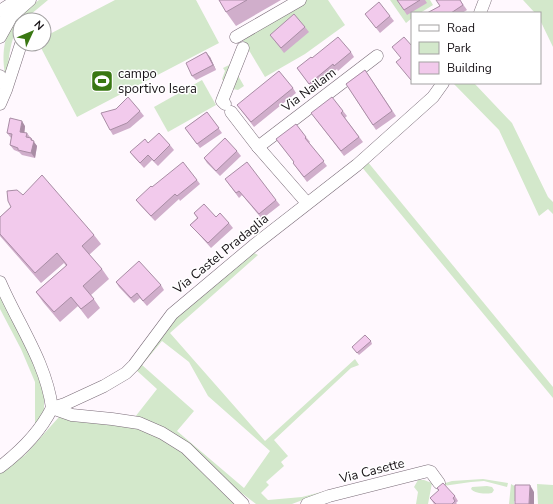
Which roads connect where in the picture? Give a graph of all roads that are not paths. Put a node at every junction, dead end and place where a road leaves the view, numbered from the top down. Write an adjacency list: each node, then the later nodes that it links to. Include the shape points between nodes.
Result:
1 (17, 0): 5 (street)
2 (30, 0): 6 (street)
3 (300, 0): 12 (street)
4 (485, 0): 7 (street)
5 (0, 12)
6 (16, 12)
7 (480, 12)
8 (12, 16): 10 (street)
9 (12, 17): 11 (street)
10 (0, 24)
11 (0, 37)
12 (236, 37)
13 (243, 48): 20 (street, via 222,101)
14 (18, 52): 19 (street)
15 (377, 56): 20 (street, Via Nailam)
16 (0, 76): 17 (street)
17 (0, 83)
18 (442, 84): 21 (street, Via Castel Pradaglia, via 434,97 357,165)
19 (0, 104)
20 (258, 147): 21 (street)
21 (307, 203): 23 (street, Via Castel Pradaglia, via 172,314 126,373)
22 (0, 282): 23 (street, via 43,370 50,391)
23 (50, 413): 24 (street, via 30,441); 26 (street, via 139,423 162,433 186,448)
24 (0, 467)
25 (439, 483): 27 (street, Via Casette, via 428,471)
26 (243, 504)
27 (307, 504)

